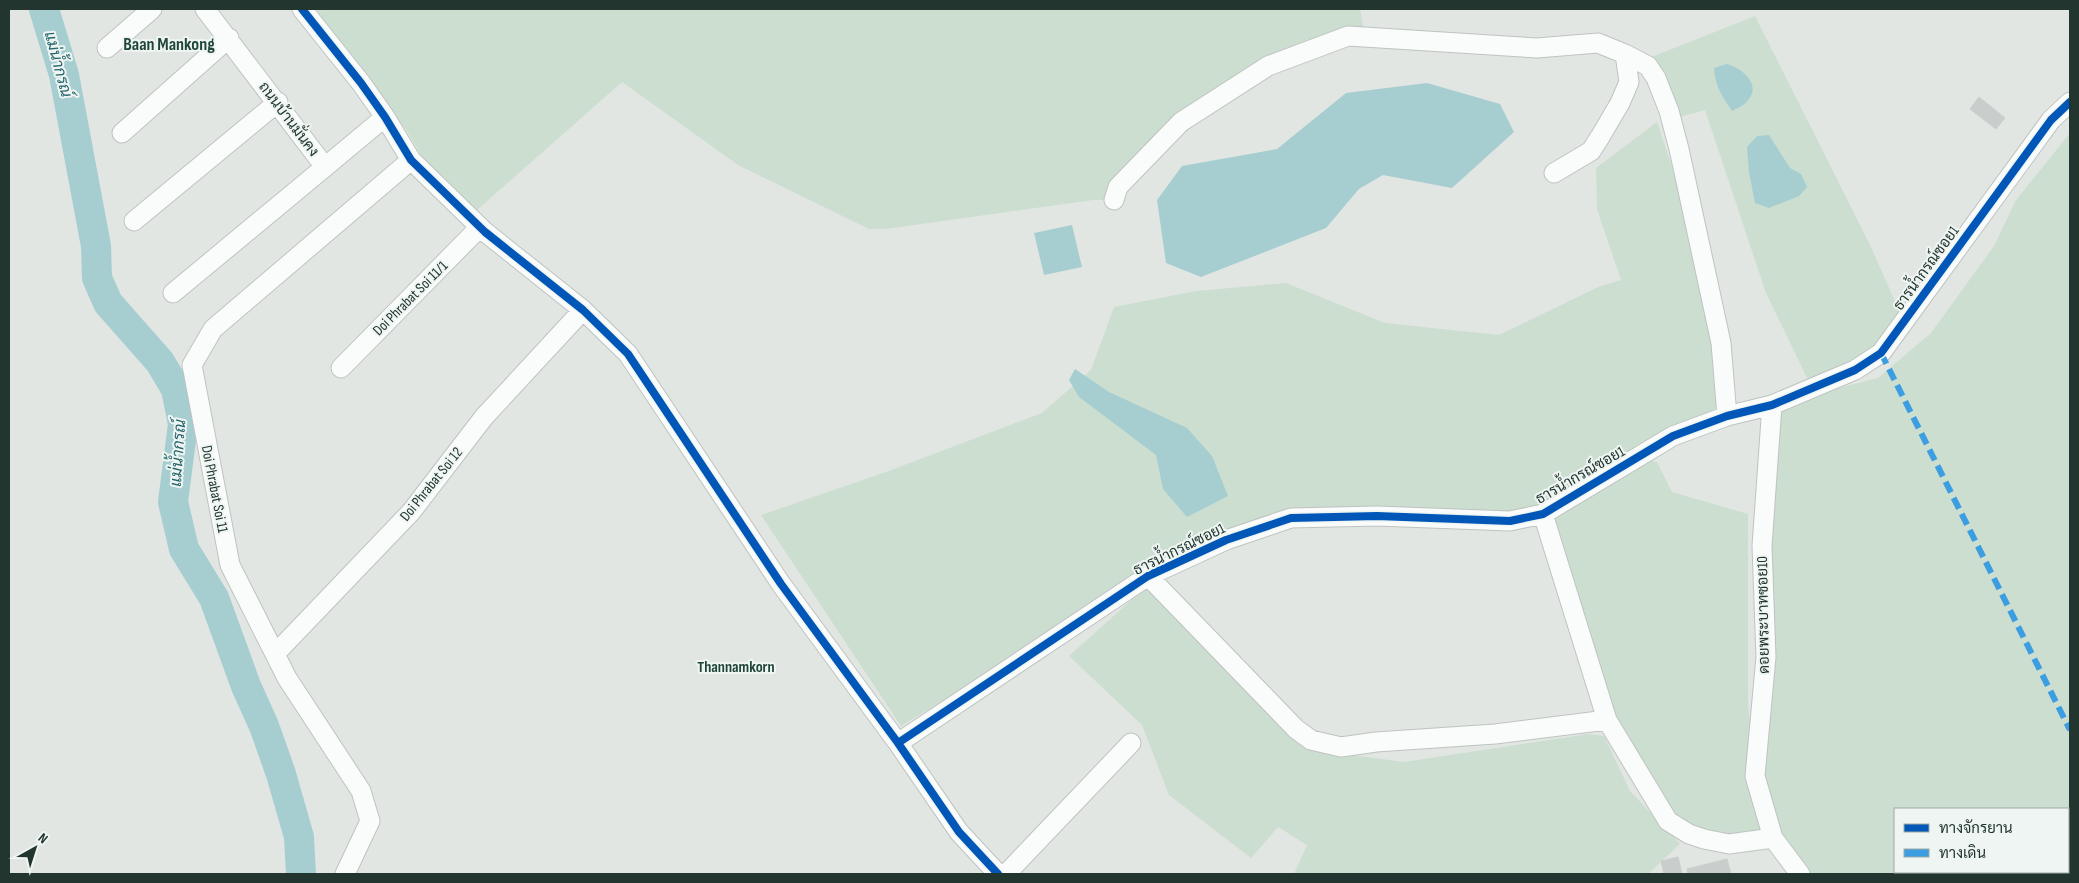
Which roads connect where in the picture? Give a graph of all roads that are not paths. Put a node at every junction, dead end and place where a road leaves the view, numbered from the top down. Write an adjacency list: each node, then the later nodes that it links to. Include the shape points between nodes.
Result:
1 (152, 9): 5 (street)
2 (206, 9): 4 (street, ถนนบ้านมั่นคง)
3 (302, 9): 9 (street)
4 (229, 38): 7 (street, ถนนบ้านมั่นคง); 10 (street)
5 (107, 48)
6 (1625, 54): 13 (street, via 1628,82 1600,137 1591,151); 14 (street, via 1598,43 1537,48 1348,36 1268,66 1181,122 1118,187); 21 (street, via 1648,66 1656,78 1679,150 1721,343)
7 (278, 102): 12 (street, ถนนบ้านมั่นคง); 15 (street)
8 (2070, 102): 20 (street, ธารน้ำกรณ์ซอย1, via 2051,120 1881,353 1855,370)
9 (385, 117): 11 (street); 12 (street, ถนนบ้านมั่นคง)
10 (122, 133)
11 (411, 160): 16 (street); 24 (street, Doi Phrabat Soi 11, via 213,329 192,365 230,565)
12 (325, 167): 17 (street)
13 (1554, 173)
14 (1114, 200)
15 (134, 221)
16 (480, 227): 18 (street); 19 (street, Doi Phrabat Soi 11/1)
17 (173, 294)
18 (584, 310): 24 (street, Doi Phrabat Soi 12, via 484,417 411,512); 26 (street, via 628,354 781,584)
19 (341, 368)
20 (1772, 405): 21 (street, ธารน้ำกรณ์ซอย1); 28 (street, ดอยพระบาทซอย10, via 1762,546 1766,657 1755,776)
21 (1727, 416): 22 (street, ธารน้ำกรณ์ซอย1, via 1673,436)
22 (1543, 514): 23 (street, ธารน้ำกรณ์ซอย1, via 1510,522 1377,516 1291,518 1226,540); 25 (street)
23 (1148, 576): 25 (street, via 1296,729 1322,744 1341,747 1495,734); 26 (street, ธารน้ำกรณ์ซอย1)
24 (275, 654): 29 (street, Doi Phrabat Soi 11, via 287,678 361,790 370,821)
25 (1607, 720): 28 (street, via 1668,821 1677,828 1704,840 1730,844)
26 (898, 743): 30 (street, via 958,832)
27 (1131, 744): 31 (street)
28 (1773, 838): 32 (street, ดอยพระบาทซอย10)
29 (345, 874)
30 (998, 874)
31 (1006, 874)
32 (1800, 874)

